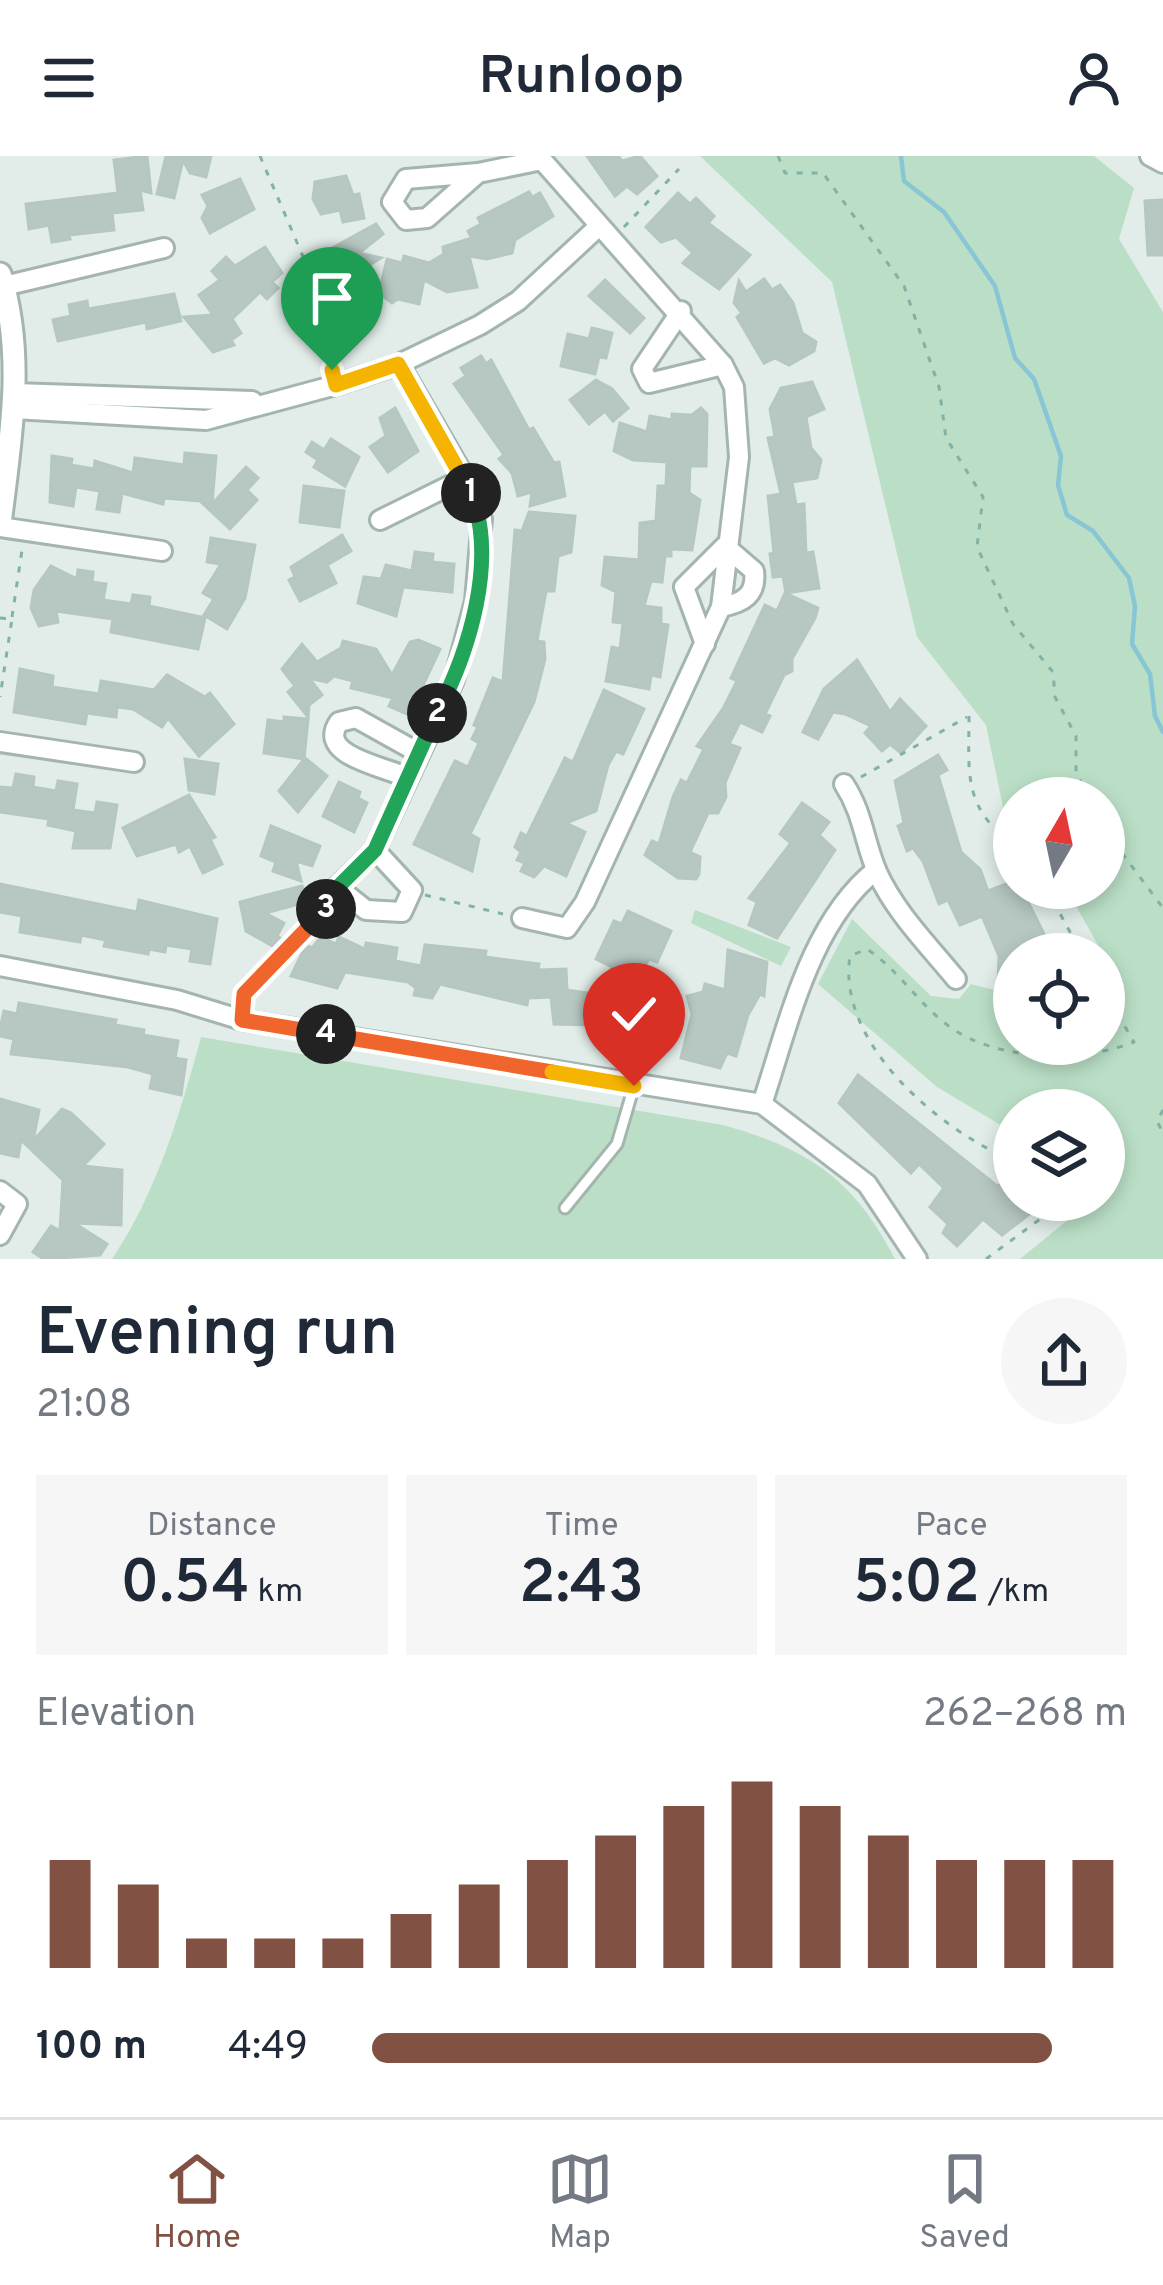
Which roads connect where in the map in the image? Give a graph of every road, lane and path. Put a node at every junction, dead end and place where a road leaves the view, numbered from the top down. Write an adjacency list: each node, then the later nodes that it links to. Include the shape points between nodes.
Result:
1 (260, 156): 13 (path, via 325,308 321,346)
2 (778, 156): 30 (path, via 785,172 823,173 904,286 939,387 946,438 983,497 977,548 1012,624 1053,672 1055,697 1076,736)
3 (1150, 156): 4 (street)
4 (1163, 163)
5 (680, 169): 7 (path)
6 (478, 173): 7 (street, via 542,160)
7 (604, 235): 10 (street); 11 (street, via 518,302)
8 (164, 248): 9 (street)
9 (2, 280): 14 (street)
10 (681, 311): 12 (street); 12 (street, via 641,368 649,383)
11 (398, 364): 13 (street); 15 (street)
12 (723, 364): 19 (street, via 734,387 740,457)
13 (336, 385): 14 (street, via 206,420)
14 (15, 401): 17 (street)
15 (465, 478): 16 (street); 27 (street, via 482,519 472,622 454,680)
16 (380, 520)
17 (0, 525): 18 (street)
18 (25, 530): 20 (street); 23 (path)
19 (725, 546): 21 (street); 21 (street, via 754,571 755,584 745,599); 24 (street, via 684,587)
20 (162, 550)
21 (721, 607): 24 (street)
22 (0, 618): 23 (path)
23 (12, 619): 25 (path)
24 (705, 644): 39 (street, via 585,902 567,928)
25 (0, 698)
26 (0, 742): 28 (street)
27 (416, 752): 29 (street); 29 (street, via 356,718 332,732 342,753)
28 (134, 762)
29 (406, 777): 33 (street)
30 (1079, 777)
31 (844, 784): 32 (path, via 969,716 968,785); 35 (street, via 862,811)
32 (993, 827)
33 (375, 850): 36 (street); 37 (street)
34 (1125, 857): 38 (path)
35 (876, 870): 41 (street); 45 (street, via 853,888 824,938)
36 (338, 887): 37 (street, via 366,910 403,912); 42 (path, via 332,903 244,994)
37 (412, 890): 39 (path)
38 (1163, 908)
39 (522, 918)
40 (0, 966): 42 (street)
41 (956, 980)
42 (242, 1020): 44 (street)
43 (993, 1046): 48 (path, via 949,1027 867,949 850,956 854,1001 904,1090)
44 (634, 1086): 45 (street); 50 (lane, via 617,1144)
45 (762, 1104): 53 (street, via 867,1184)
46 (1163, 1110): 47 (path, via 1156,1121)
47 (1163, 1133)
48 (993, 1151)
49 (0, 1191): 52 (street, via 15,1198 17,1210)
50 (565, 1208)
51 (1038, 1221): 54 (path)
52 (0, 1235)
53 (917, 1259)
54 (986, 1259)

